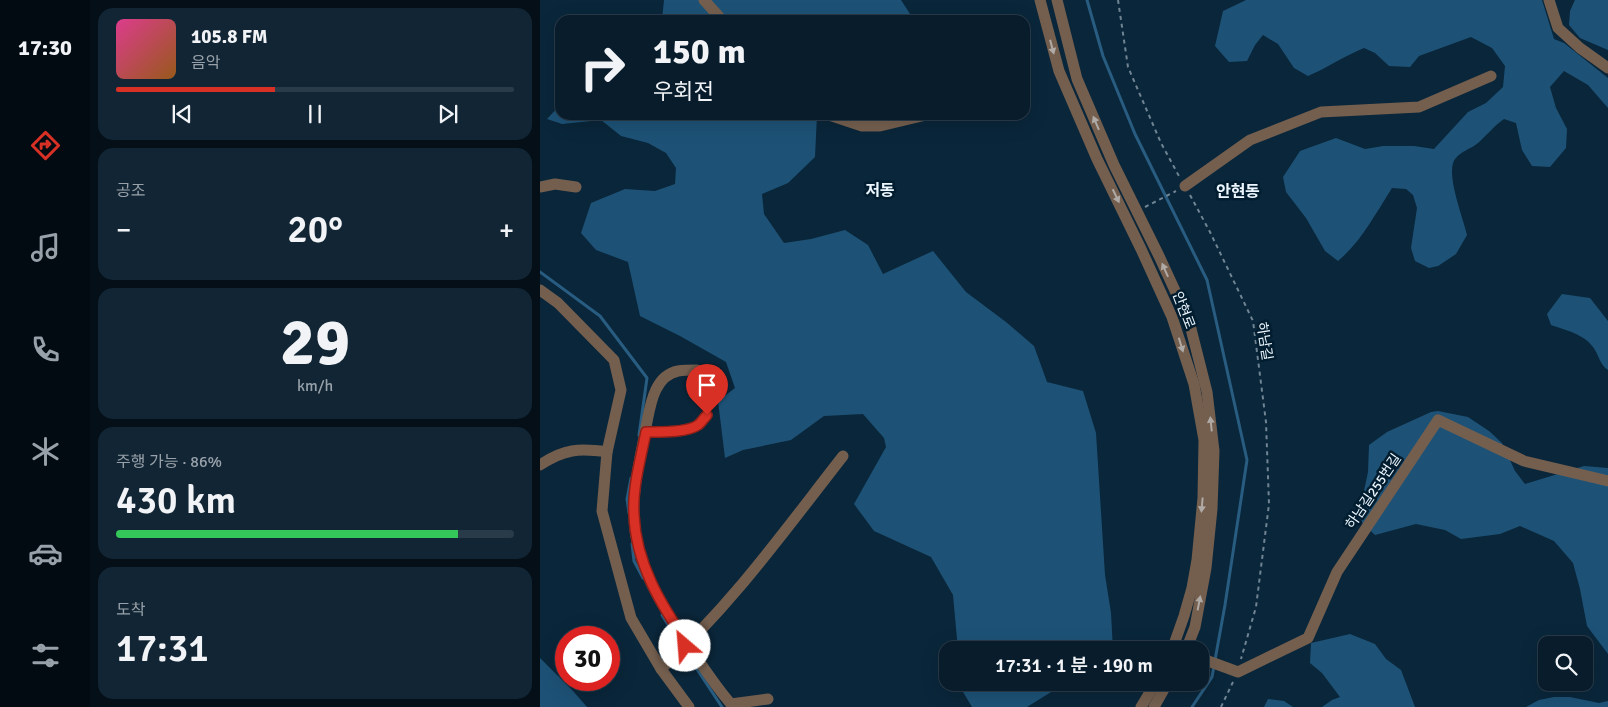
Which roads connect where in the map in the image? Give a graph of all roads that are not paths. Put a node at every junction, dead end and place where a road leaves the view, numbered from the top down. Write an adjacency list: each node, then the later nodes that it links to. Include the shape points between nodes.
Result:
1 (704, 0): 5 (street)
2 (1040, 0): 21 (street, 안현로, one-way to 21, via 1059,70 1172,317 1194,384 1204,440 1203,498 1192,588)
3 (1056, 0): 22 (street, 안현로, one-way to 3, via 1204,577 1212,509 1214,450 1208,392 1189,321 1114,165 1077,79)
4 (1549, 0): 6 (street, via 1558,28)
5 (718, 15)
6 (1608, 68)
7 (1491, 76): 11 (street, via 1418,107 1321,112 1250,140)
8 (845, 120): 9 (street, via 862,126)
9 (905, 120)
10 (540, 187): 12 (street, via 555,184)
11 (1183, 187)
12 (576, 188)
13 (540, 290): 17 (street, via 558,303 614,360 621,390)
14 (697, 370): 16 (street, via 676,371 663,379 652,396)
15 (707, 415): 16 (street, via 698,425 688,428)
16 (646, 432): 23 (street, via 634,514 637,543 647,576)
17 (607, 452): 19 (street, via 571,451); 25 (street, via 602,511 631,618)
18 (843, 456): 23 (street, via 736,592)
19 (540, 465)
20 (1608, 482): 24 (street, 하남길255번길, via 1524,461 1438,420 1337,572 1308,638 1234,671)
21 (1178, 641)
22 (1190, 641)
23 (684, 648): 25 (street); 28 (street, via 731,704)
24 (1209, 662)
25 (661, 669): 29 (street)
26 (1151, 691): 30 (street)
27 (1163, 691): 31 (street)
28 (768, 699)
29 (689, 707)
30 (1141, 707)
31 (1154, 707)

